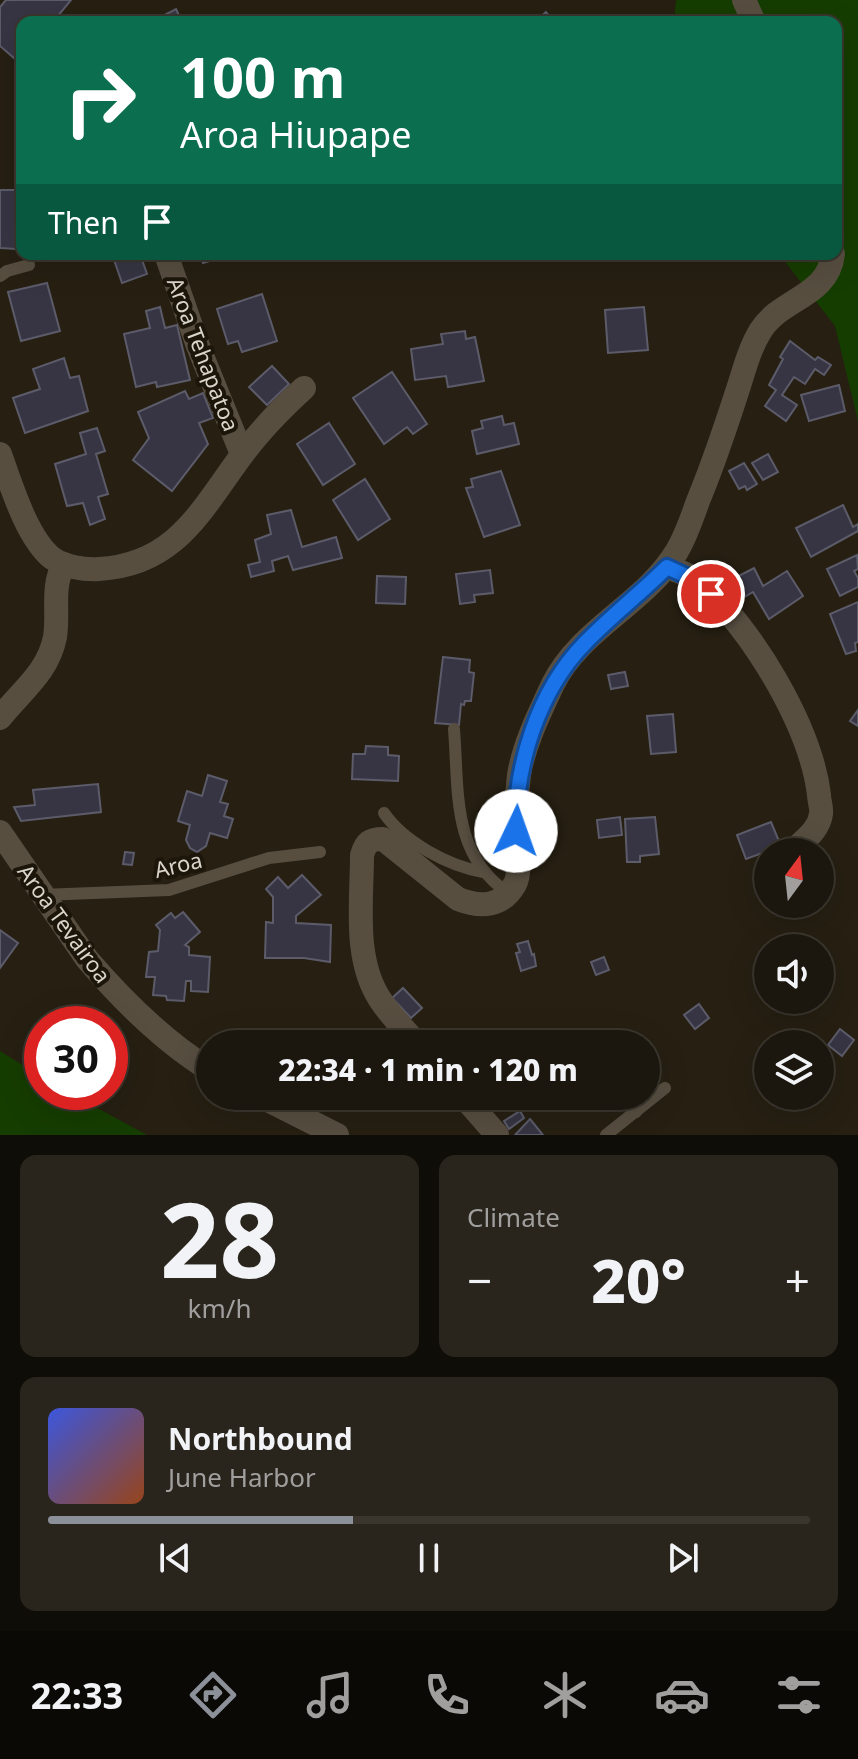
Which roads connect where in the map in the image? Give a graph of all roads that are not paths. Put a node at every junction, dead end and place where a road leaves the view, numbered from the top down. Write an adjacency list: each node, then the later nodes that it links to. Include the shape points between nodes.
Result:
1 (168, 260): 7 (street, Aroa Tehapatoa)
2 (832, 260): 9 (street, via 817,288 778,313 757,337 710,472)
3 (29, 265): 4 (lane)
4 (0, 276)
5 (304, 388): 7 (street, Aroa Tehapatoa)
6 (0, 454): 8 (street, via 35,536)
7 (242, 454): 8 (street, Aroa Tehapatoa, via 212,499 153,556 126,567)
8 (64, 564): 10 (street, via 48,659)
9 (667, 567): 14 (street, via 699,582 742,631 783,694 813,762 821,813); 17 (street, via 584,644 555,680 520,771 519,873)
10 (0, 718)
11 (454, 729): 16 (lane, via 463,831)
12 (384, 813): 16 (lane, via 403,833 447,861)
13 (0, 832): 18 (street, Aroa Tevairoa)
14 (807, 838)
15 (320, 852): 18 (lane, Aroa, via 269,858 169,890)
16 (483, 872): 17 (lane)
17 (508, 893): 19 (street, via 488,906 472,905 383,839 365,844 366,970 380,1000)
18 (42, 895): 20 (street, Aroa Tevairoa, via 102,977 162,1036)
19 (405, 1030)
20 (196, 1060)
21 (665, 1088): 24 (lane)
22 (288, 1110): 25 (street)
23 (475, 1110): 26 (street)
24 (636, 1112): 27 (lane)
25 (337, 1135)
26 (497, 1135)
27 (606, 1135)

